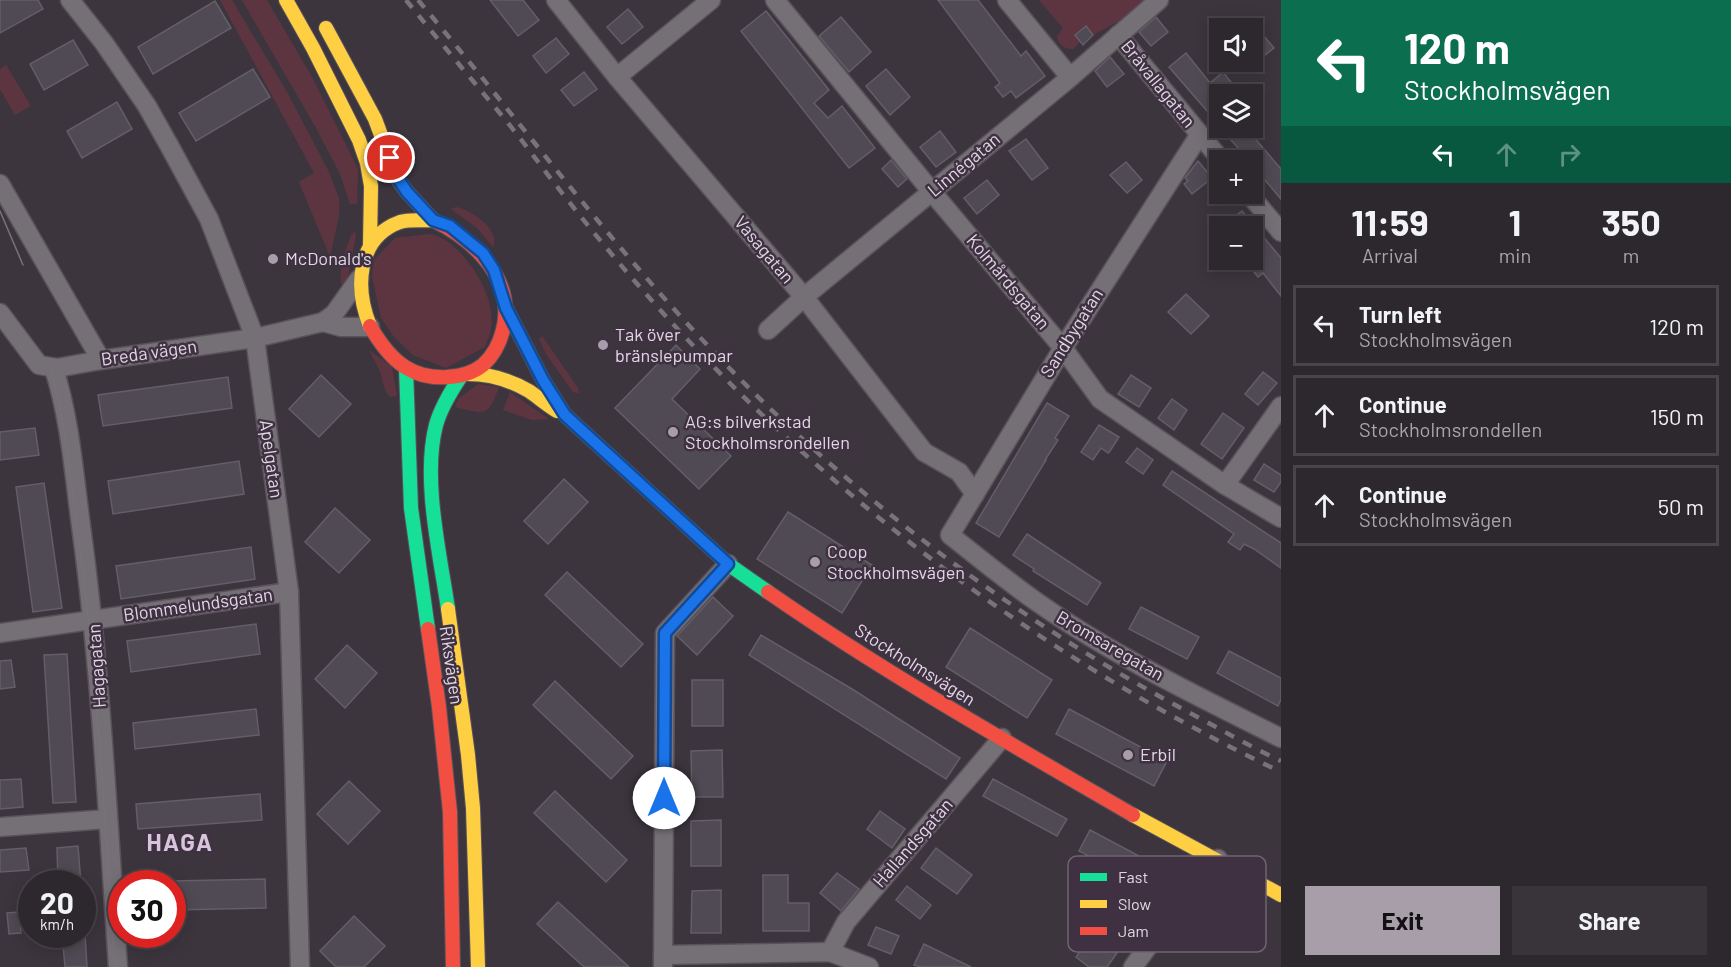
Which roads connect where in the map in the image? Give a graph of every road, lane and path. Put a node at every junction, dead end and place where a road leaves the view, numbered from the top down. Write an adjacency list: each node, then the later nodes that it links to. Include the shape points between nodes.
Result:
1 (70, 0): 27 (street, Apelgatan, via 147,106 174,155 209,219)
2 (286, 0): 19 (main road, via 354,129 367,163 371,186)
3 (556, 0): 10 (street, Vasagatan)
4 (711, 0): 10 (street)
5 (775, 0): 15 (street, Kolmårdsgatan)
6 (1007, 0): 11 (street)
7 (1159, 0): 9 (street, Linnégatan)
8 (321, 19): 17 (main road, via 375,119 397,177)
9 (1118, 35): 11 (street, Linnégatan); 12 (street, Bråvallagatan)
10 (617, 76): 21 (street, Vasagatan)
11 (1070, 77): 15 (street, Linnégatan)
12 (1200, 135): 13 (street, Bråvallagatan); 28 (street, Sandbygatan)
13 (1213, 150)
14 (0, 184): 29 (street)
15 (932, 192): 21 (street, Linnégatan); 28 (street, Kolmårdsgatan)
16 (1257, 204): 18 (street)
17 (433, 220): 19 (main road, via 400,223); 22 (main road, via 450,226 483,253)
18 (1281, 232)
19 (370, 245): 20 (main road)
20 (360, 277): 24 (street, via 334,314); 25 (main road)
21 (804, 297): 26 (street, Linnégatan); 36 (street, Vasagatan, via 924,452 959,472)
22 (506, 308): 32 (main road, via 498,346 486,363); 34 (main road, Stockholmsvägen)
23 (0, 313): 31 (street, via 32,358 39,365)
24 (322, 322): 25 (street, Breda vägen, via 341,327); 27 (street, Breda vägen)
25 (370, 327): 30 (main road)
26 (768, 330)
27 (255, 338): 29 (street, Breda vägen); 40 (street, Apelgatan)
28 (1062, 348): 35 (street, Kolmårdsgatan, via 1100,399); 36 (street, Sandbygatan)
29 (101, 360): 31 (street, Breda vägen)
30 (406, 368): 32 (main road, via 439,378); 55 (main road, Riksvägen, via 411,508 450,812)
31 (54, 369): 41 (street, Hagagatan, via 70,443)
32 (465, 375): 34 (main road, Stockholmsvägen, via 481,373 509,381); 56 (main road, Riksvägen, via 445,400 436,422 431,467 473,808)
33 (1281, 406): 35 (street)
34 (565, 415): 39 (main road, Stockholmsvägen)
35 (1225, 485): 37 (street, Kolmårdsgatan)
36 (975, 494): 38 (street, Sandbygatan)
37 (1281, 518)
38 (950, 535): 44 (street, Bromsaregatan, via 1038,603 1102,644)
39 (728, 564): 43 (main road, Stockholmsvägen, via 820,628); 52 (street, via 665,633)
40 (289, 592): 41 (street, Blommelundsgatan); 54 (street, Apelgatan)
41 (94, 619): 42 (street, Blommelundsgatan); 45 (street, Hagagatan)
42 (0, 633)
43 (1002, 738): 47 (main road, Stockholmsvägen); 50 (street, Hallandsgatan, via 846,922)
44 (1281, 738)
45 (108, 819): 46 (street); 53 (street, Hagagatan)
46 (0, 826)
47 (1212, 856)
48 (1266, 886): 49 (main road, Stockholmsvägen)
49 (1281, 895)
50 (830, 951): 52 (street); 57 (street)
51 (1144, 952): 58 (street)
52 (663, 961)
53 (118, 967)
54 (300, 967)
55 (453, 967)
56 (477, 967)
57 (869, 967)
58 (1133, 967)

